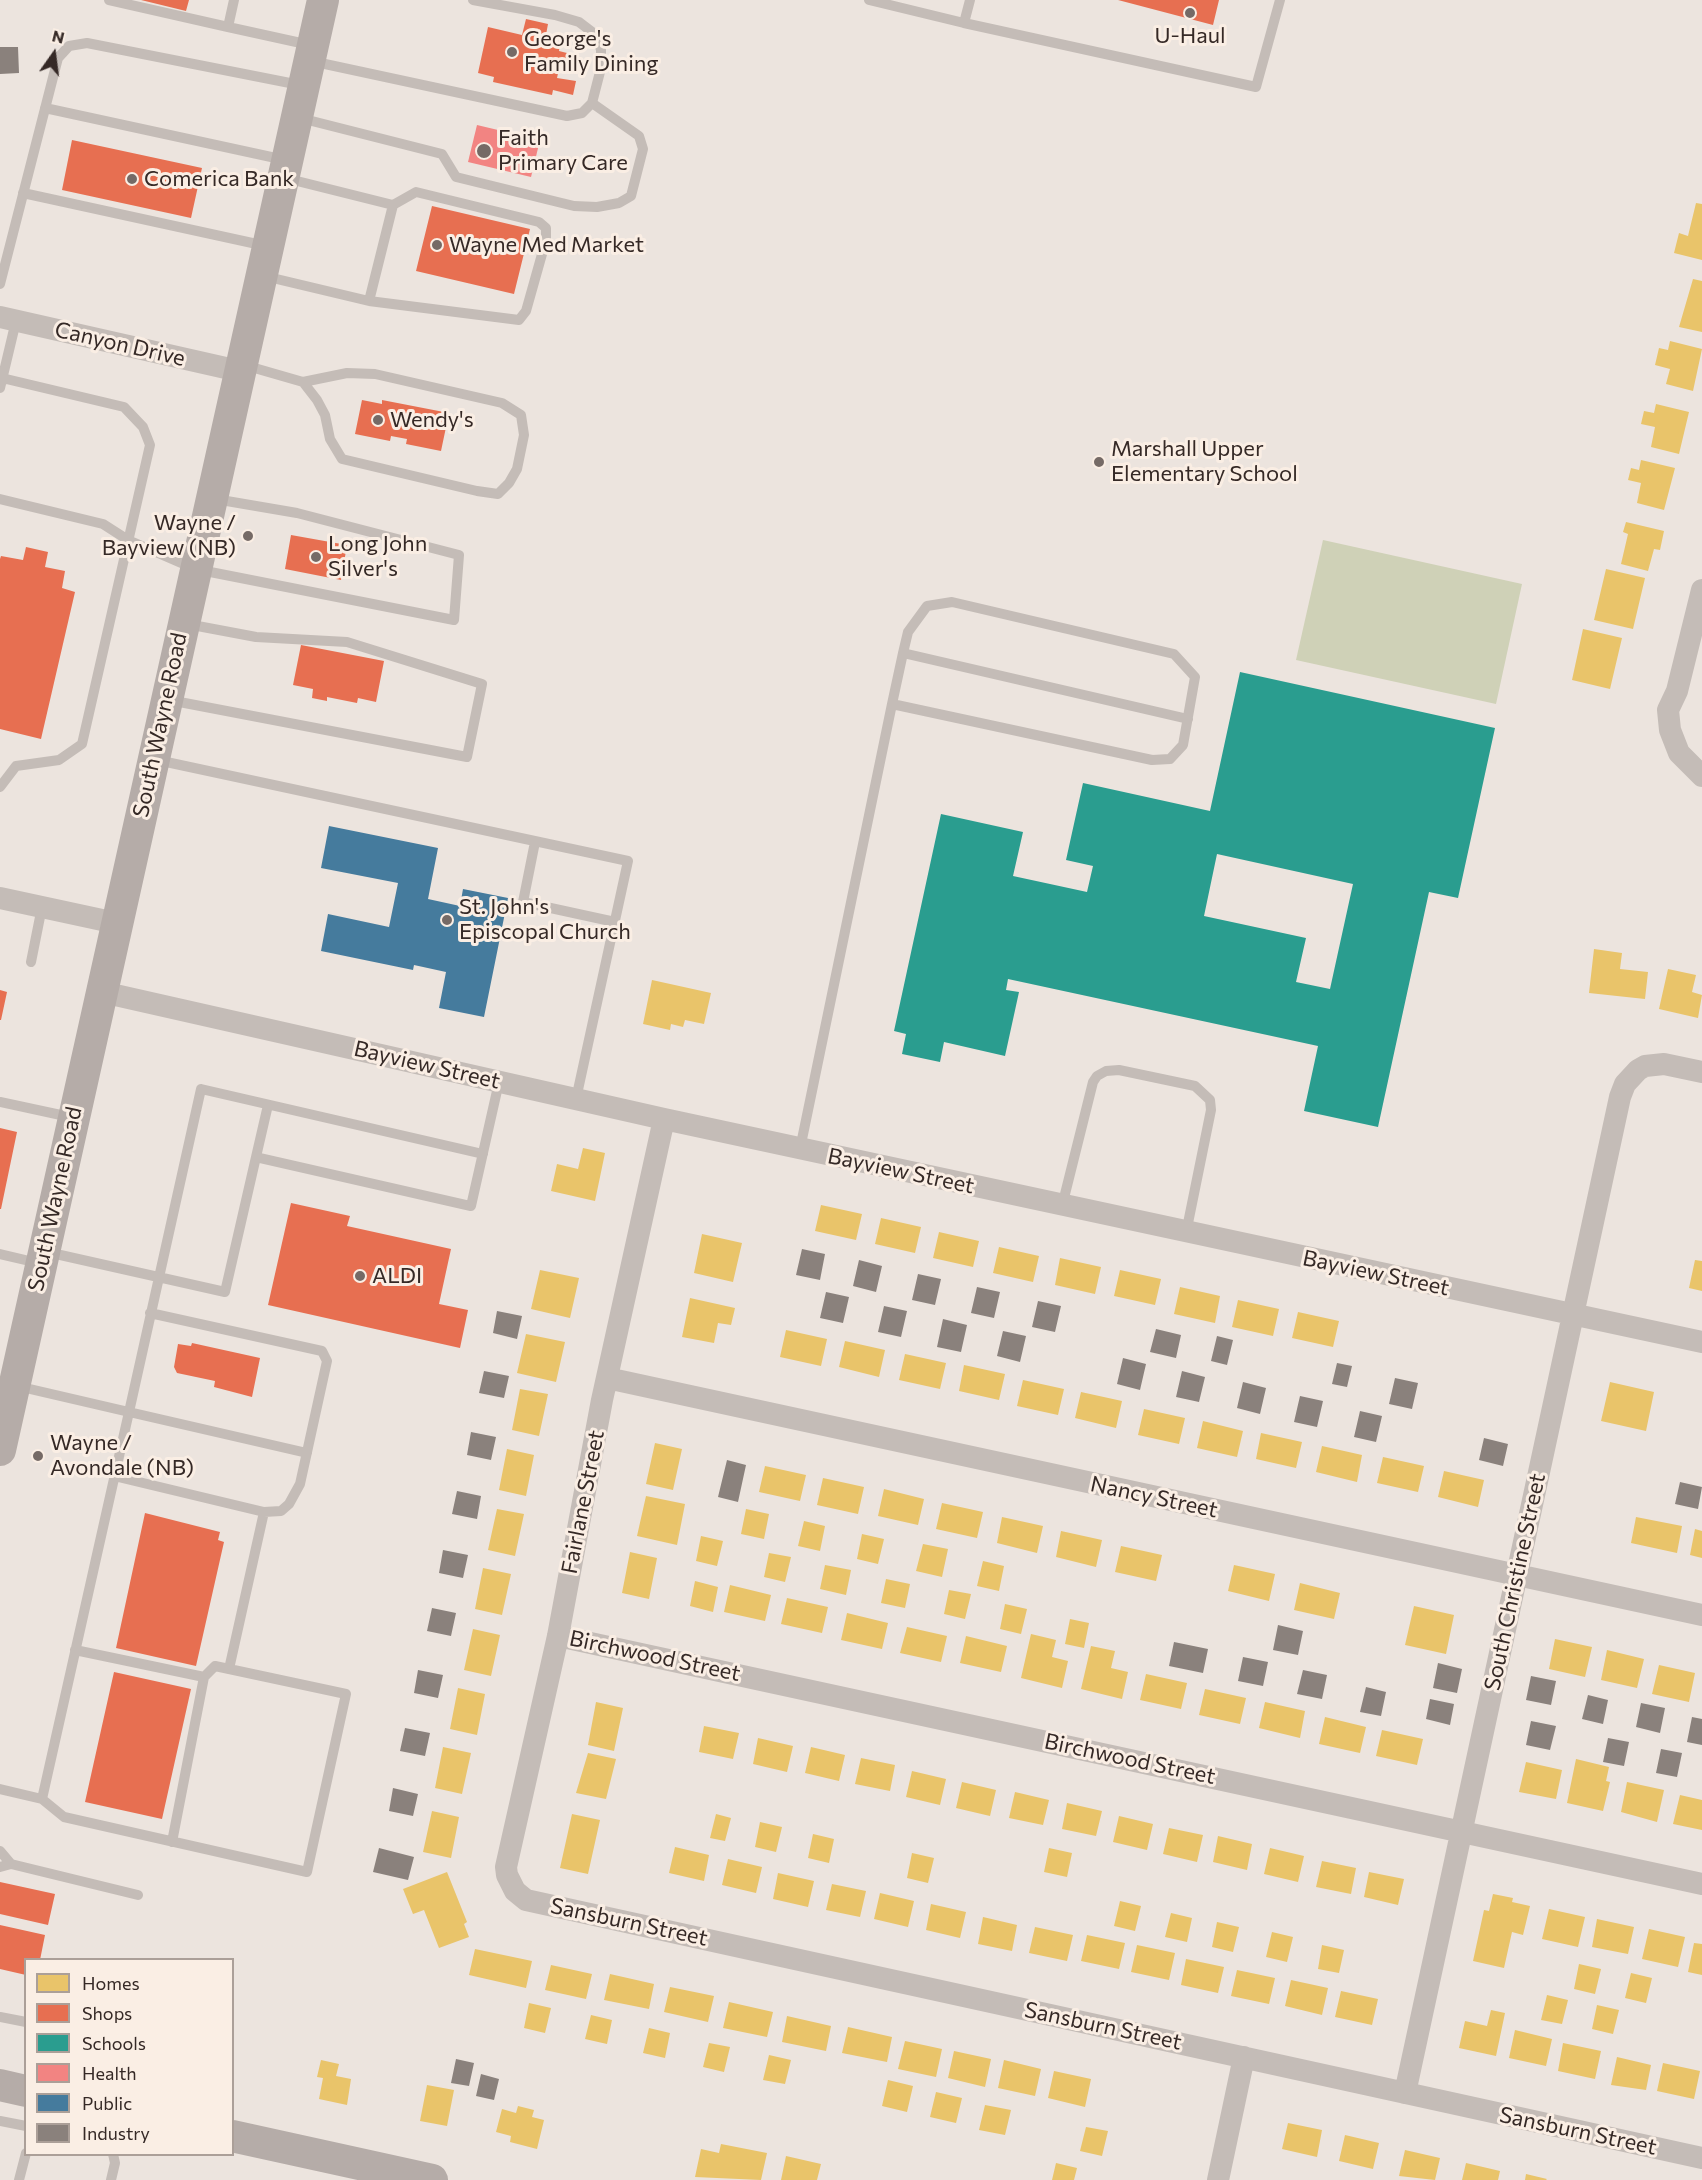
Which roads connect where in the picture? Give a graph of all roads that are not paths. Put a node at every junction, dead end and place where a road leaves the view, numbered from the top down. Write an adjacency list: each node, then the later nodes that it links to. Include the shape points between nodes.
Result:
1 (109, 0): 9 (lane)
2 (234, 0): 9 (lane)
3 (323, 0): 10 (main road, South Wayne Road)
4 (473, 0): 11 (lane, via 555,15 579,22 596,35 601,68)
5 (869, 0): 8 (lane)
6 (970, 0): 8 (lane)
7 (1280, 0): 8 (lane, via 1256,87)
8 (964, 23)
9 (228, 27): 10 (lane)
10 (309, 64): 11 (lane, via 567,116 582,113); 12 (lane, via 87,43 69,46 58,58); 13 (main road, South Wayne Road)
11 (592, 103): 13 (lane, via 639,136 643,149 632,196 619,204 574,206 456,177 442,154)
12 (45, 108): 14 (lane); 15 (lane)
13 (297, 117): 14 (main road, South Wayne Road)
14 (285, 169): 16 (lane); 17 (main road, South Wayne Road)
15 (23, 193): 17 (lane); 18 (lane)
16 (393, 205): 19 (lane); 19 (lane, via 416,192 539,222 546,228 546,240 526,311 519,320)
17 (264, 261): 19 (lane); 21 (main road, South Wayne Road)
18 (0, 284)
19 (369, 301)
20 (8, 319): 21 (street, Canyon Drive); 23 (lane)
21 (240, 368): 22 (lane); 24 (main road, South Wayne Road)
22 (303, 382): 22 (lane, via 325,415 330,439 342,459 498,494 517,469 524,435 521,415 502,403 375,374 347,373)
23 (1, 383): 26 (lane, via 124,407 143,427 150,445)
24 (211, 498): 27 (main road, South Wayne Road); 27 (lane, via 297,513 459,555 454,620)
25 (0, 499): 26 (lane, via 103,524)
26 (128, 540): 27 (lane); 36 (lane, via 82,744 59,760 16,766)
27 (195, 569): 29 (main road, South Wayne Road)
28 (1702, 590): 35 (street, via 1677,691 1668,710 1670,730 1679,753)
29 (183, 623): 31 (main road, South Wayne Road); 31 (lane, via 256,637 347,642 482,684 467,757)
30 (903, 653): 32 (lane); 33 (lane); 33 (lane, via 908,632 927,606 952,602 1174,654 1195,677)
31 (166, 700): 34 (main road, South Wayne Road)
32 (892, 704): 33 (lane, via 1152,760 1170,759 1183,746); 51 (lane)
33 (1188, 719)
34 (153, 759): 37 (lane); 41 (main road, South Wayne Road)
35 (1702, 776)
36 (0, 787)
37 (536, 842): 40 (lane, via 523,902); 40 (lane, via 628,861)
38 (0, 898): 39 (street)
39 (42, 907): 41 (street); 42 (lane)
40 (615, 922): 46 (lane)
41 (116, 923): 43 (main road, South Wayne Road)
42 (31, 962)
43 (102, 992): 45 (street, Bayview Street); 49 (main road, South Wayne Road)
44 (1702, 1072): 60 (street, South Christine Street, via 1664,1064 1645,1066 1625,1084)
45 (499, 1082): 46 (street, Bayview Street); 52 (lane)
46 (576, 1099): 50 (street, Bayview Street)
47 (0, 1102): 49 (lane)
48 (268, 1105): 52 (lane); 53 (lane); 58 (lane, via 201,1089)
49 (73, 1118): 57 (main road, South Wayne Road)
50 (664, 1119): 51 (street, Bayview Street); 63 (street, Fairlane Street)
51 (800, 1149): 54 (street, Bayview Street)
52 (483, 1154): 53 (lane, via 471,1206)
53 (256, 1157): 58 (lane, via 225,1292)
54 (1062, 1206): 55 (street, Bayview Street); 55 (lane, via 1097,1076 1119,1070 1195,1086 1210,1100 1211,1110)
55 (1186, 1233): 60 (street, Bayview Street)
56 (0, 1254): 57 (lane)
57 (43, 1258): 58 (lane); 62 (main road, South Wayne Road)
58 (158, 1277): 59 (lane)
59 (150, 1313): 64 (lane); 66 (lane, via 322,1351 327,1361)
60 (1574, 1314): 61 (street, Bayview Street); 69 (street, South Christine Street)
61 (1702, 1342)
62 (14, 1371): 64 (lane); 65 (main road, South Wayne Road)
63 (607, 1378): 69 (street, Nancy Street); 71 (street, Fairlane Street)
64 (129, 1412): 66 (lane); 67 (lane)
65 (2, 1433)
66 (307, 1453): 68 (lane, via 300,1484 289,1504 281,1511)
67 (114, 1476): 68 (lane); 72 (lane)
68 (264, 1512): 73 (lane)
69 (1517, 1576): 70 (street, Nancy Street); 77 (street, South Christine Street)
70 (1702, 1615)
71 (558, 1636): 77 (street, Birchwood Street); 82 (street, Fairlane Street, via 507,1868)
72 (75, 1650): 74 (lane); 76 (lane)
73 (229, 1669): 74 (lane, via 215,1666); 78 (lane, via 346,1694 307,1872)
74 (204, 1677): 78 (lane)
75 (0, 1789): 76 (lane)
76 (42, 1799): 78 (lane, via 63,1817)
77 (1461, 1830): 81 (street, Birchwood Street); 89 (street, South Christine Street)
78 (172, 1842)
79 (0, 1851): 80 (lane)
80 (5, 1865): 83 (lane)
81 (1702, 1884)
82 (511, 1885): 86 (street, Sansburn Street, via 526,1900)
83 (138, 1895)
84 (0, 2017): 85 (lane)
85 (24, 2022)
86 (1244, 2057): 89 (street, Sansburn Street); 99 (street)
87 (0, 2085): 88 (main road)
88 (24, 2091)
89 (1405, 2093): 95 (street, Sansburn Street)
90 (0, 2121): 91 (lane)
91 (24, 2127)
92 (234, 2136): 98 (main road)
93 (25, 2156): 96 (lane)
94 (113, 2156): 97 (lane)
95 (1702, 2158)
96 (19, 2180)
97 (111, 2180)
98 (432, 2180)
99 (1218, 2180)

